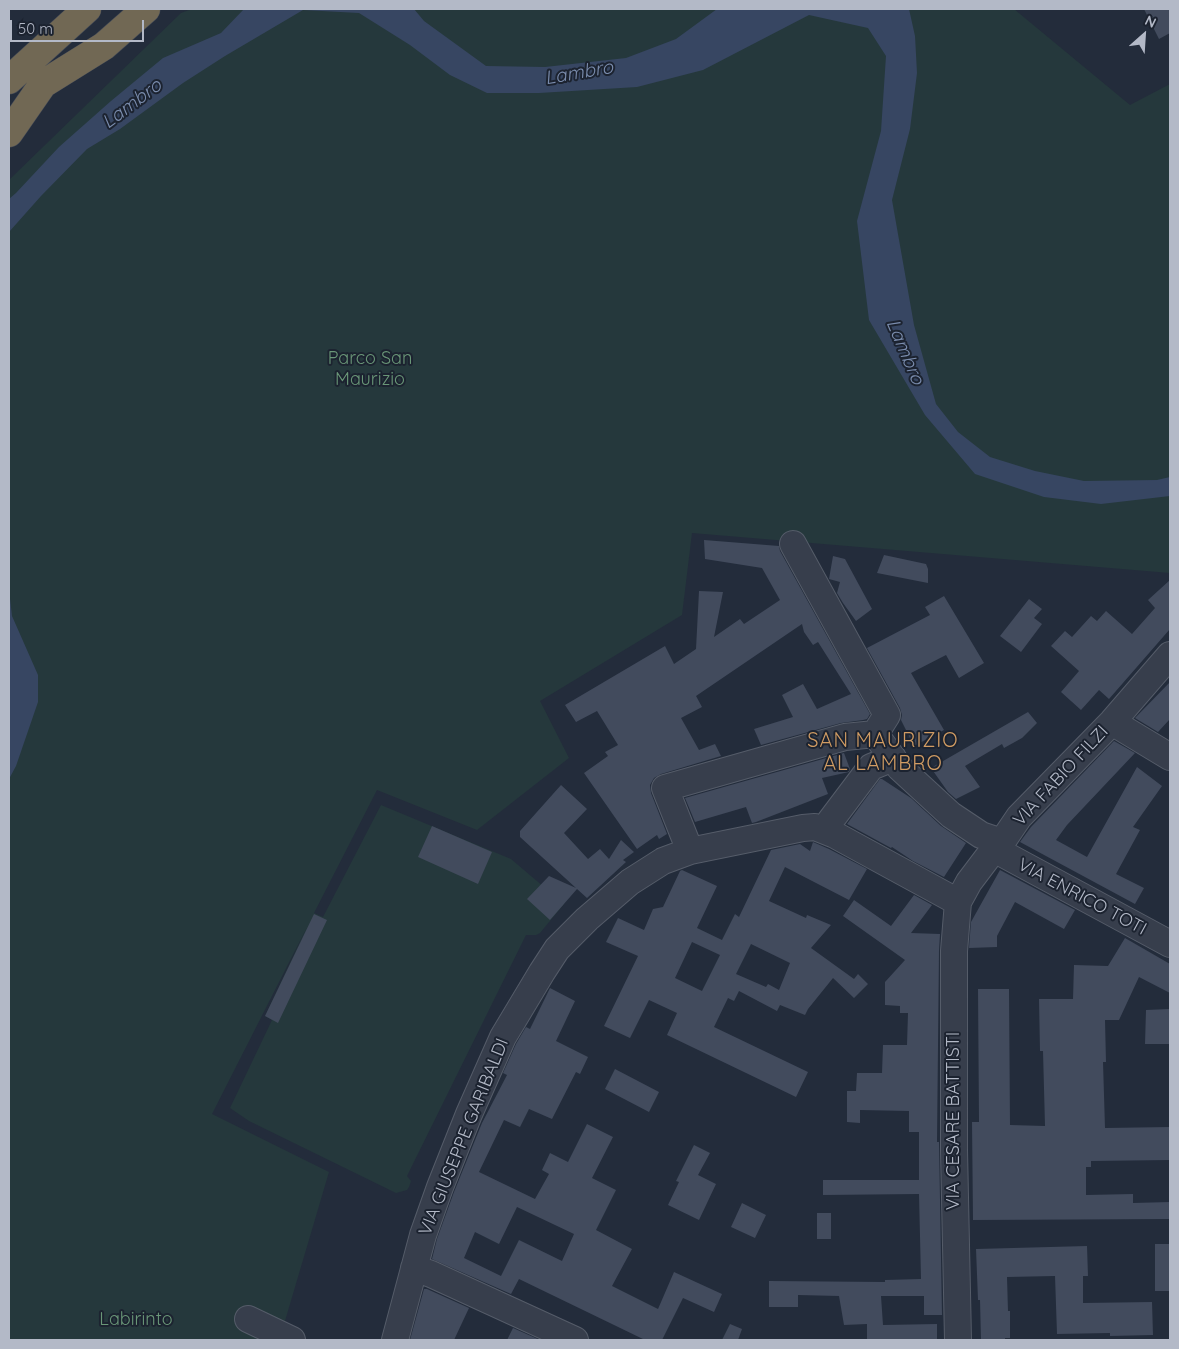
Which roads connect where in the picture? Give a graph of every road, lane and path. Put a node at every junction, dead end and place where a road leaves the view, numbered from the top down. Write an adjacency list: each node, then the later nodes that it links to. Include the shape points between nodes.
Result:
1 (87, 9): 4 (highway)
2 (123, 9): 5 (highway)
3 (146, 9): 5 (highway, via 104,46)
4 (9, 80)
5 (43, 84): 6 (highway); 7 (highway)
6 (9, 117)
7 (9, 133)
8 (793, 544): 11 (street, VIA ENRICO TOTI)
9 (1170, 655): 10 (street, VIA FABIO FILZI)
10 (1112, 722): 12 (street); 15 (street, VIA FABIO FILZI, via 1020,817)
11 (881, 725): 13 (street, VIA ENRICO TOTI); 16 (street, via 665,788)
12 (1170, 757)
13 (893, 758): 14 (street, via 871,767 828,824); 15 (street, VIA ENRICO TOTI, via 951,815)
14 (828, 832): 16 (street, VIA GIUSEPPE GARIBALDI, via 816,827 803,828); 17 (street)
15 (998, 845): 17 (street, VIA FABIO FILZI); 18 (street, VIA ENRICO TOTI)
16 (690, 852): 19 (street, VIA GIUSEPPE GARIBALDI, via 663,861 630,882 587,919 552,957 503,1037 430,1212)
17 (958, 902): 24 (street, VIA CESARE BATTISTI, via 954,951)
18 (1170, 944)
19 (414, 1268): 22 (street, VIA GIUSEPPE GARIBALDI); 23 (street)
20 (248, 1319): 21 (street)
21 (292, 1340)
22 (395, 1340)
23 (575, 1340)
24 (958, 1340)

